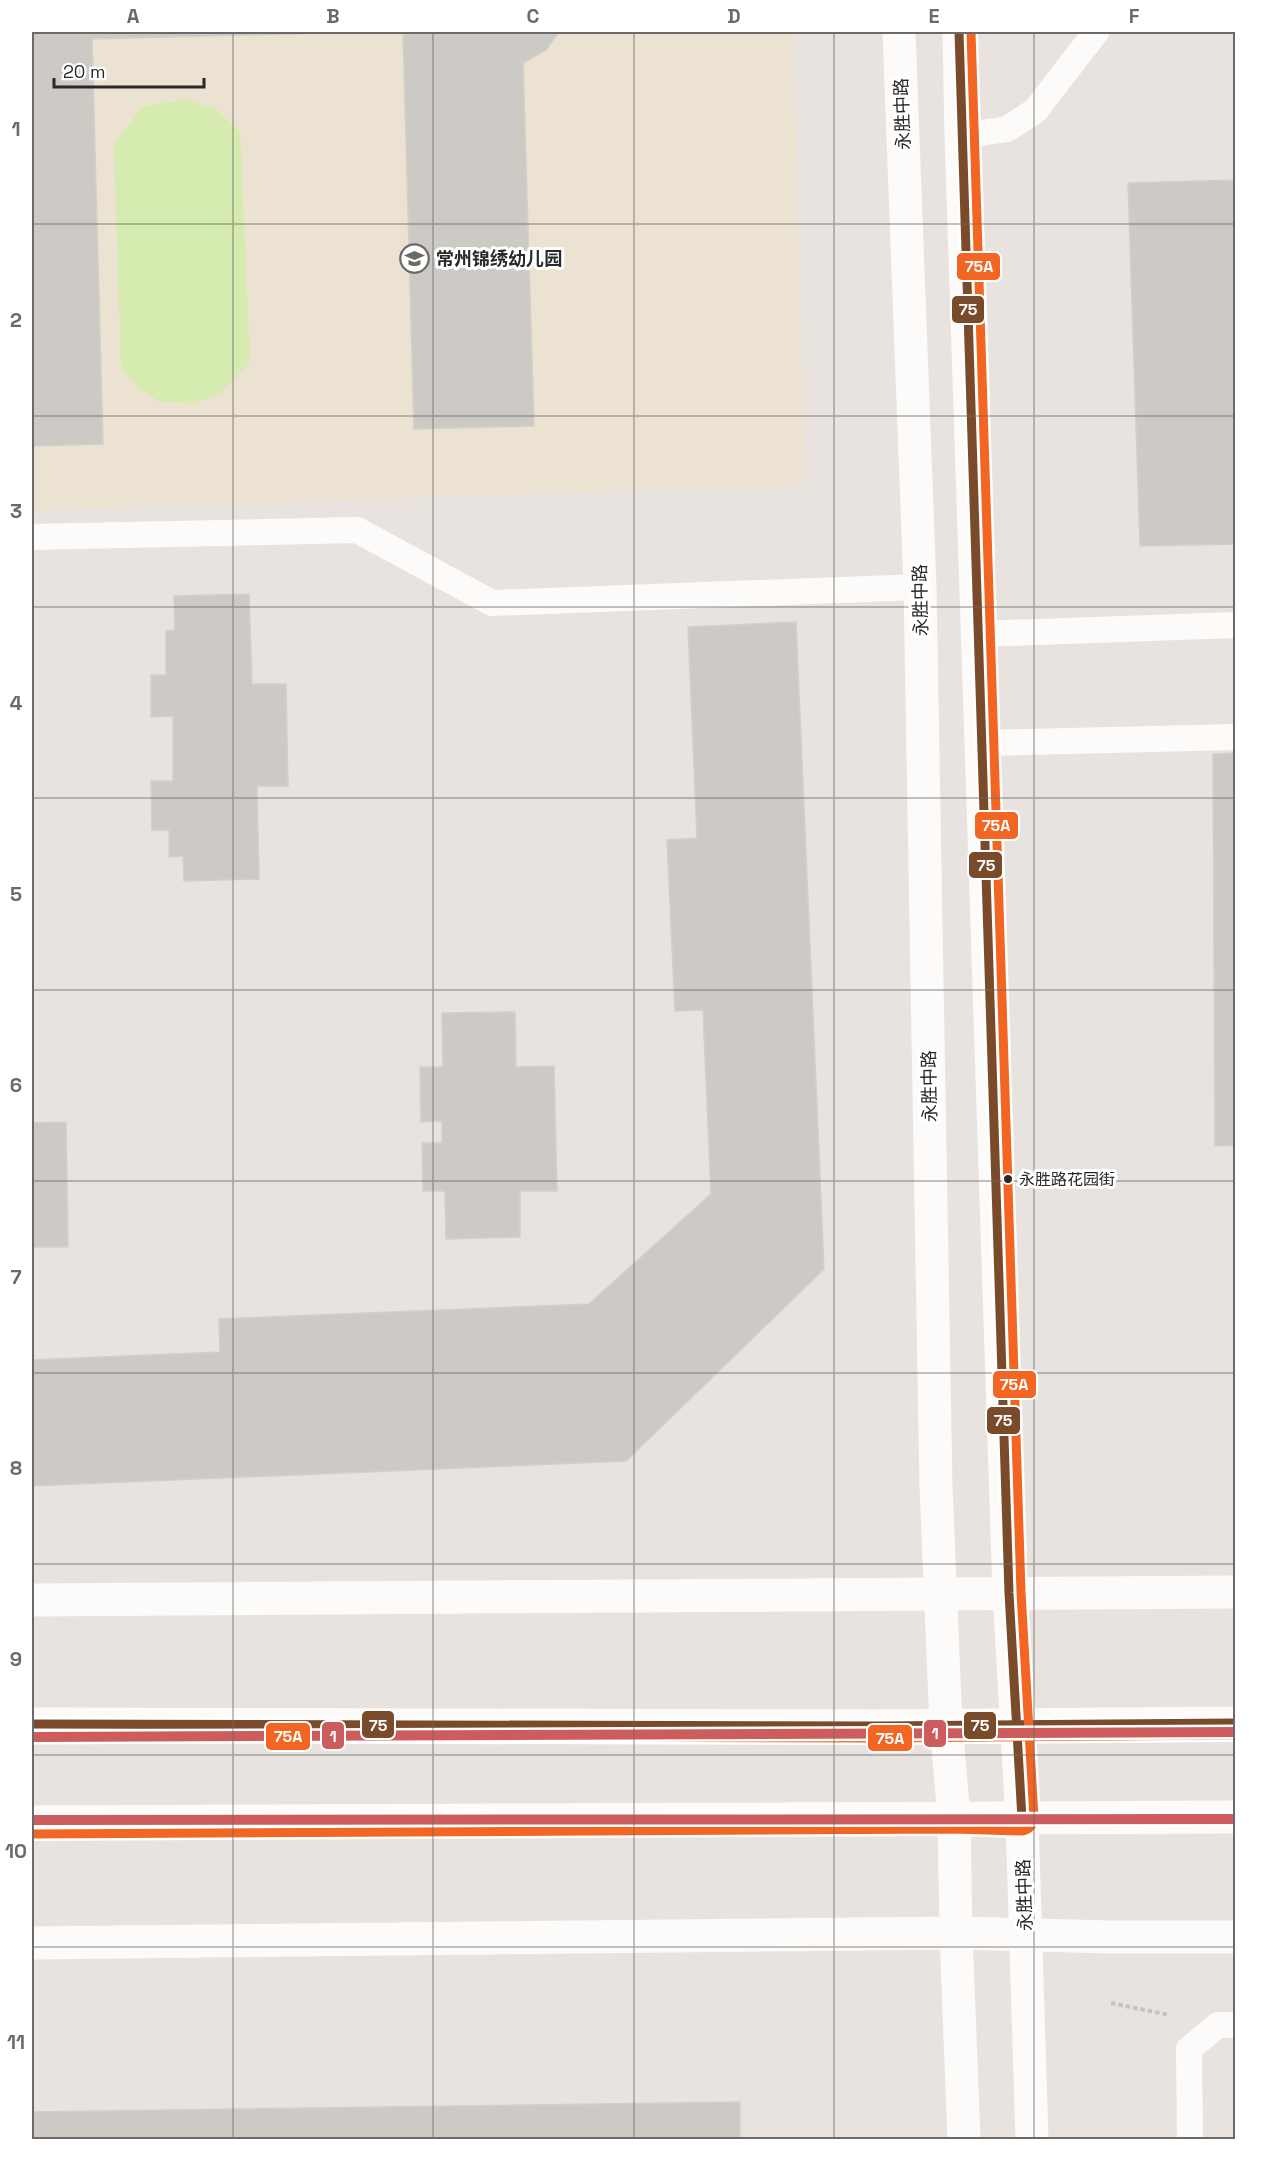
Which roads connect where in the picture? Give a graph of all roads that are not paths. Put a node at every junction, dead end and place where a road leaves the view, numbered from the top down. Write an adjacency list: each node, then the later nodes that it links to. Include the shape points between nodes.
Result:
1 (899, 32): 6 (street, 永胜中路)
2 (959, 32): 4 (street, 永胜中路)
3 (1096, 32): 4 (lane, via 1035,111 1007,129)
4 (960, 136): 8 (street, 永胜中路)
5 (32, 537): 6 (lane, via 357,530 492,603)
6 (920, 587): 12 (street, 永胜中路)
7 (1236, 626): 8 (lane)
8 (978, 634): 10 (street, 永胜中路)
9 (1236, 737): 10 (lane)
10 (982, 743): 13 (street, 永胜中路)
11 (1236, 1592): 13 (street)
12 (941, 1593): 13 (street); 14 (street); 17 (street, 永胜中路)
13 (1009, 1593): 18 (street, 永胜中路)
14 (32, 1600)
15 (1236, 1723): 18 (street)
16 (32, 1724): 17 (street)
17 (946, 1725): 18 (street); 19 (street, 永胜中路)
18 (1016, 1725): 21 (street, 永胜中路)
19 (954, 1817): 21 (street); 22 (street); 23 (street, 永胜中路)
20 (1236, 1817): 21 (street)
21 (1022, 1819): 24 (street, 永胜中路)
22 (32, 1822)
23 (956, 1933): 24 (street); 26 (street); 28 (street, 永胜中路)
24 (1025, 1936): 25 (street); 29 (street, 永胜中路)
25 (1236, 1937)
26 (32, 1943)
27 (1236, 2025): 30 (lane, via 1218,2025 1189,2049)
28 (964, 2139)
29 (1032, 2139)
30 (1190, 2139)

